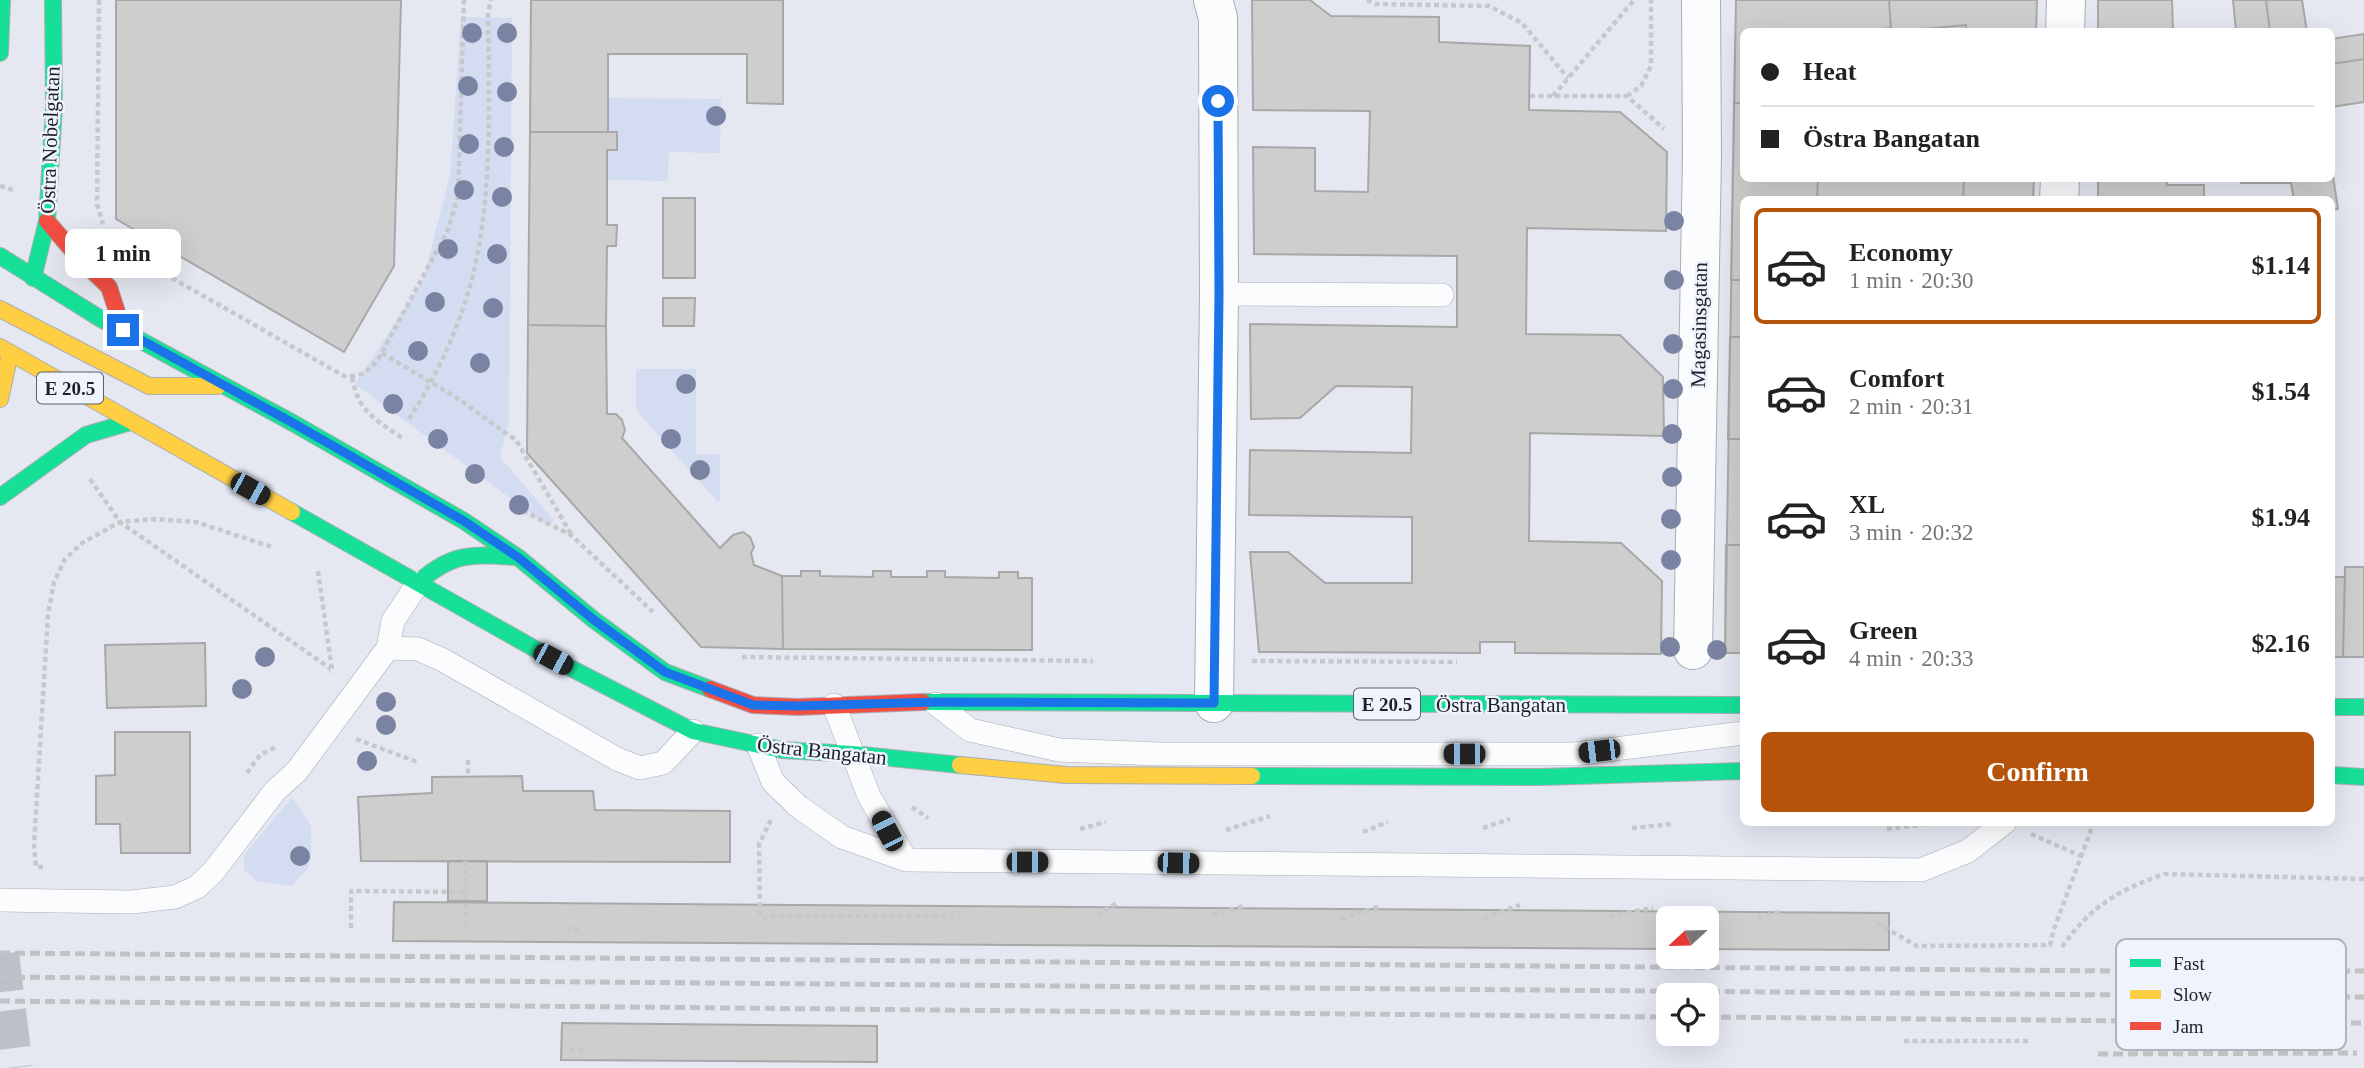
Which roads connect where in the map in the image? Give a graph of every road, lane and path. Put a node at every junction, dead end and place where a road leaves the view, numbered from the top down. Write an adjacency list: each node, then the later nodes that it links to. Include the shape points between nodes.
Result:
1 (2, 0): 13 (main road)
2 (53, 0): 19 (main road, Östra Nobelgatan, via 54,107)
3 (99, 0): 20 (path, via 97,204)
4 (464, 0): 29 (path, via 458,196 447,230)
5 (491, 0): 31 (path, via 479,247 465,301)
6 (1213, 0): 24 (street, via 1218,18)
7 (1367, 0): 14 (path, via 1375,4 1489,6 1522,23)
8 (1634, 0): 14 (path)
9 (1651, 0): 16 (path, via 1651,66 1641,86)
10 (1701, 0): 48 (street, Magasinsgatan)
11 (2066, 0): 12 (street)
12 (2065, 28)
13 (0, 53)
14 (1568, 78): 17 (path)
15 (1530, 96): 17 (path)
16 (1627, 96): 17 (path); 18 (path)
17 (1553, 97)
18 (1670, 135)
19 (47, 220): 23 (main road, Östra Nobelgatan); 28 (main road, via 109,287)
20 (105, 229)
21 (0, 256): 23 (main road, Östra Bangatan / E 20.5)
22 (133, 256): 30 (path)
23 (33, 278): 27 (main road, Östra Nobelgatan); 28 (main road, Östra Bangatan / E 20.5)
24 (1219, 294): 25 (lane); 51 (street)
25 (1442, 295)
26 (0, 309): 27 (main road)
27 (16, 328): 32 (main road, via 149,386); 33 (main road, Östra Nobelgatan); 35 (main road, Östra Bangatan / E 20.5)
28 (123, 330): 32 (main road, Östra Bangatan / E 20.5)
29 (382, 353): 30 (path, via 369,371); 31 (path)
30 (352, 377): 36 (path, via 355,393 368,414)
31 (430, 382): 34 (path); 41 (path, via 516,440)
32 (224, 386): 43 (main road, Östra Bangatan / E 20.5, via 432,502)
33 (0, 399)
34 (410, 419)
35 (130, 422): 38 (main road, via 86,435); 45 (main road, Östra Bangatan / E 20.5)
36 (410, 444)
37 (83, 470): 40 (path)
38 (0, 497)
39 (523, 511): 41 (path)
40 (120, 522): 42 (path, via 195,522); 44 (path, via 332,670); 85 (path, via 82,543 65,559 54,582 48,614)
41 (571, 535): 46 (path)
42 (273, 547)
43 (519, 558): 45 (main road, via 459,555); 55 (main road, Östra Bangatan / E 20.5, via 665,672 753,705)
44 (316, 563)
45 (418, 583): 47 (lane, via 393,621); 59 (main road, Östra Bangatan / E 20.5)
46 (660, 620)
47 (388, 648): 59 (lane, via 418,649 443,660 640,768 663,763); 88 (lane, bridge, via 297,771 275,791 197,887 175,897 132,902)
48 (1693, 650)
49 (741, 657): 50 (path)
50 (1098, 661)
51 (1214, 661): 52 (path); 54 (street)
52 (1460, 663)
53 (934, 702): 54 (main road, Östra Bangatan / E 20.5); 55 (main road, Östra Bangatan / E 20.5); 60 (lane, via 970,730 1059,750 1159,754 1575,754)
54 (1214, 703): 56 (main road, Östra Bangatan / E 20.5)
55 (834, 705): 62 (lane)
56 (1740, 705)
57 (2335, 706): 58 (main road)
58 (2364, 707)
59 (693, 732): 61 (main road, Östra Bangatan / E 20.5)
60 (1740, 733)
61 (758, 745): 62 (main road, Östra Bangatan / E 20.5); 83 (lane, via 773,782 799,807 842,837)
62 (852, 754): 64 (main road, Östra Bangatan / E 20.5, via 1066,775 1541,777); 83 (lane, via 869,796)
63 (468, 760): 66 (path)
64 (1740, 771)
65 (2335, 775): 67 (main road)
66 (468, 777)
67 (2364, 777)
68 (1278, 813): 81 (path)
69 (770, 820): 95 (path, via 759,844 760,917)
70 (1510, 820): 77 (path)
71 (1106, 822): 80 (path)
72 (1388, 822): 82 (path)
73 (1671, 824): 78 (path)
74 (1911, 826): 79 (path)
75 (2000, 826): 83 (lane, via 1968,851 1921,870)
76 (2092, 826): 102 (path, via 2050,945 1917,946)
77 (1483, 828)
78 (1632, 828)
79 (1887, 829)
80 (1076, 830)
81 (1226, 830)
82 (1356, 834)
83 (906, 860)
84 (465, 861): 87 (path)
85 (36, 867)
86 (2364, 879): 107 (path, via 2164,874 2096,907)
87 (465, 892): 103 (path); 104 (path, via 351,891)
88 (0, 900)
89 (1117, 903): 96 (path)
90 (1520, 905): 99 (path)
91 (1244, 906): 97 (path)
92 (1378, 907): 101 (path)
93 (1653, 908): 98 (path)
94 (1782, 911): 100 (path)
95 (959, 915)
96 (1097, 915)
97 (1213, 915)
98 (1610, 916)
99 (1484, 918)
100 (1758, 918)
101 (1341, 919)
102 (1877, 923)
103 (465, 926)
104 (351, 928)
105 (566, 928): 106 (path)
106 (582, 932)
107 (2062, 947)
108 (1904, 1041): 109 (path)
109 (2028, 1041)
110 (570, 1050): 111 (path)
111 (584, 1050)

